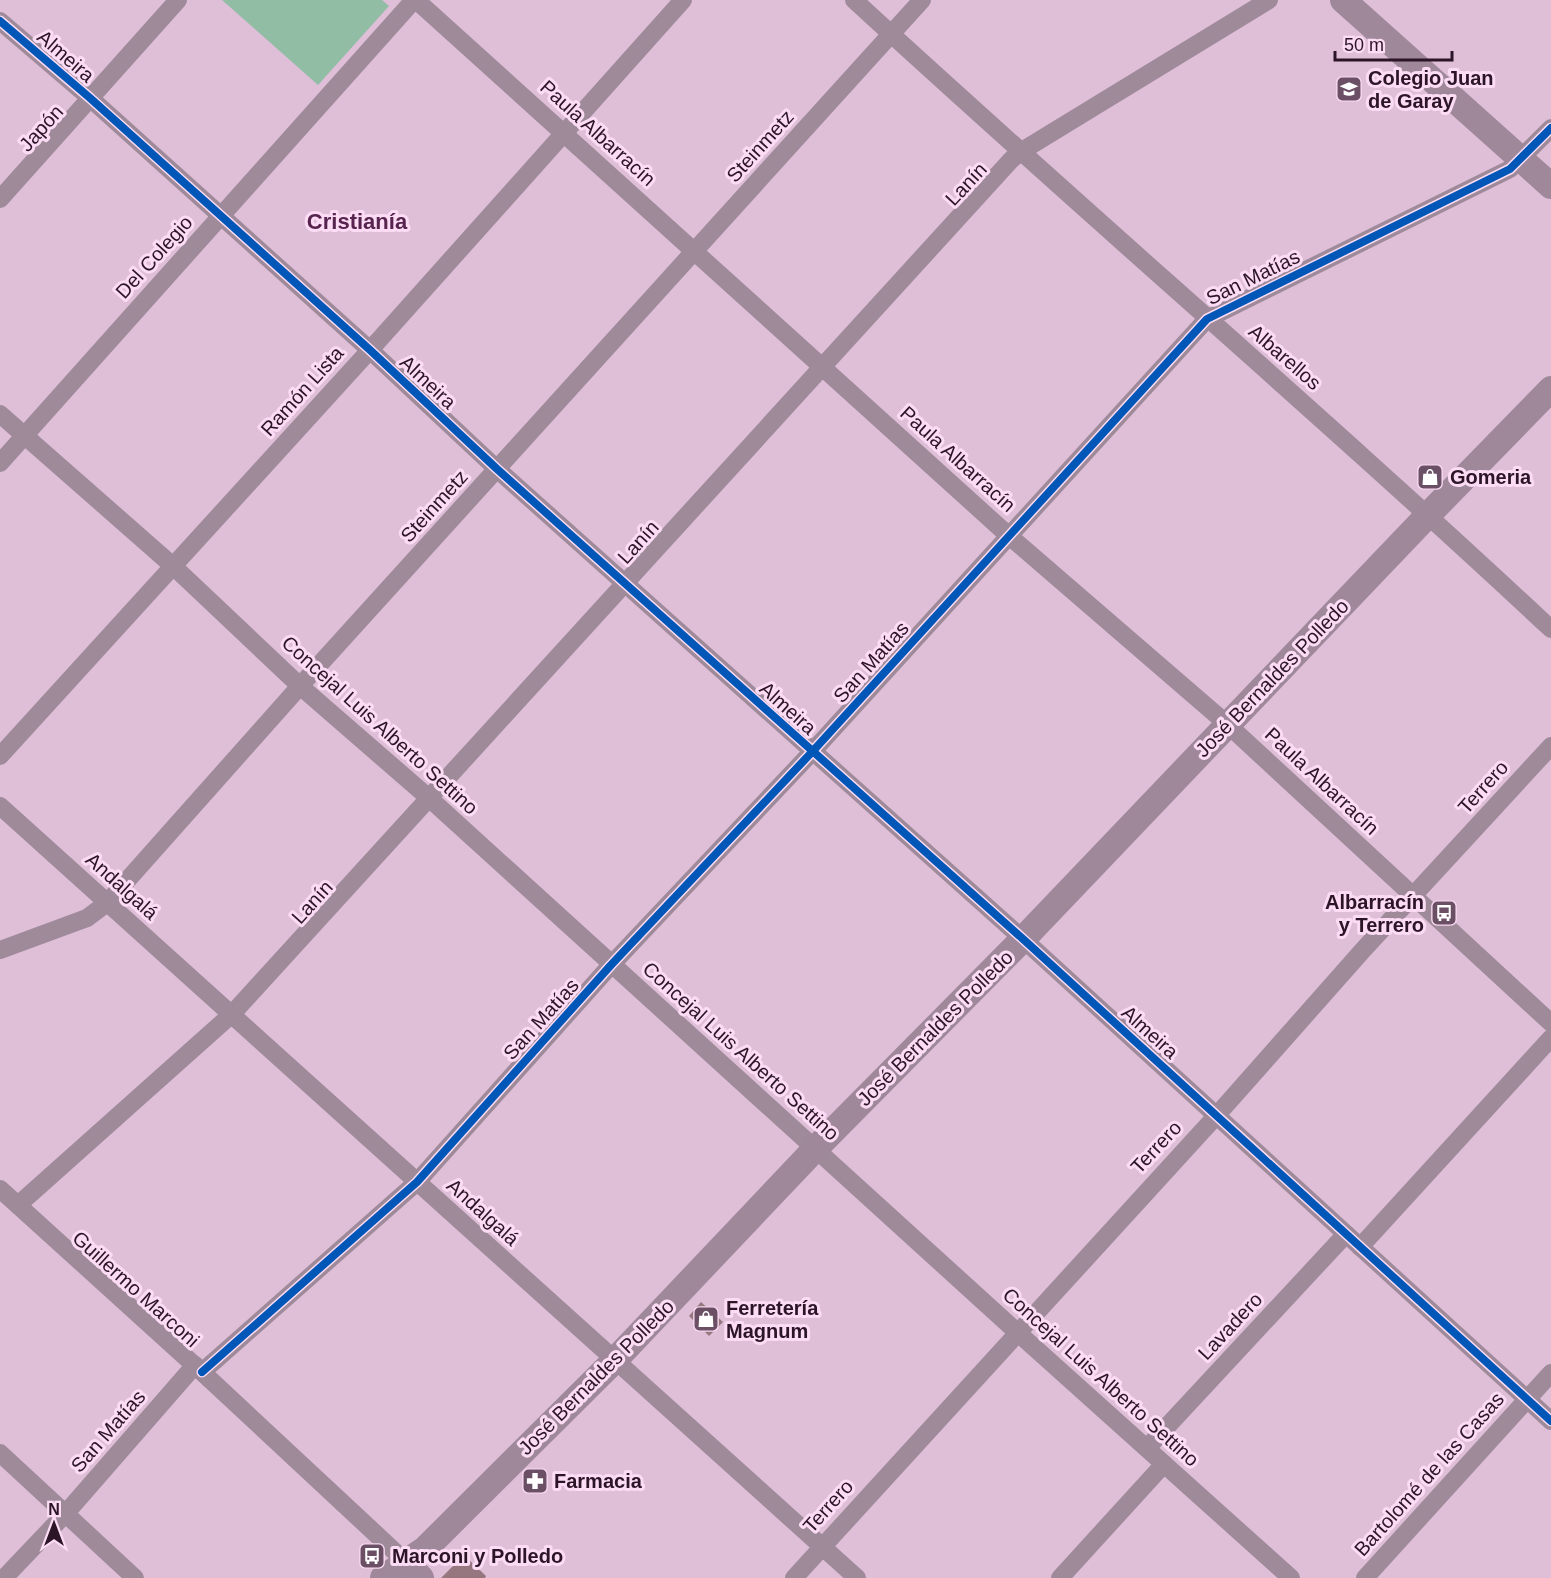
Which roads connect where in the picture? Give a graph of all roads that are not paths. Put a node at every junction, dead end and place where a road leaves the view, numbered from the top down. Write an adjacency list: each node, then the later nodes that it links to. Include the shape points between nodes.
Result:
1 (178, 0): 10 (street, Japón)
2 (415, 0): 12 (street, Paula Albarracín); 17 (street, Del Colegio)
3 (683, 0): 12 (street, Ramón Lista)
4 (854, 0): 9 (street, Albarellos)
5 (922, 0): 9 (street, Steinmetz)
6 (1269, 0): 13 (street, Lanín)
7 (1343, 0): 14 (main road)
8 (0, 21): 10 (street, Almeira)
9 (891, 34): 13 (street, Albarellos); 18 (street, Steinmetz)
10 (90, 98): 16 (street, Japón); 17 (street, Almeira)
11 (1551, 128): 14 (street, San Matías)
12 (564, 133): 18 (street, Paula Albarracín); 20 (street, Ramón Lista)
13 (1020, 152): 19 (street, Albarellos); 21 (street, Lanín)
14 (1521, 159): 15 (main road); 19 (street, San Matías, via 1495,177)
15 (1551, 186)
16 (0, 199)
17 (220, 217): 20 (street, Almeira); 24 (street, Del Colegio)
18 (696, 252): 21 (street, Paula Albarracín); 26 (street, Steinmetz)
19 (1207, 319): 27 (street, Albarellos); 28 (street, San Matías)
20 (370, 350): 26 (street, Almeira); 29 (street, Ramón Lista)
21 (822, 365): 28 (street, Paula Albarracín); 30 (street, Lanín)
22 (1551, 389): 27 (main road, José Bernaldes Polledo)
23 (0, 414): 24 (street, Concejal Luis Alberto Settino)
24 (25, 436): 25 (street, Del Colegio); 29 (street, Concejal Luis Alberto Settino)
25 (0, 463)
26 (497, 469): 30 (street, Almeira); 32 (street, Steinmetz)
27 (1428, 514): 31 (street, Albarellos); 33 (main road, José Bernaldes Polledo)
28 (1008, 535): 33 (street, Paula Albarracín); 35 (street, San Matías)
29 (173, 566): 32 (street, Concejal Luis Alberto Settino); 36 (street, Ramón Lista)
30 (625, 581): 35 (street, Almeira); 37 (street, Lanín)
31 (1551, 629)
32 (300, 686): 37 (street, Concejal Luis Alberto Settino); 40 (street, Steinmetz)
33 (1227, 724): 39 (street, Paula Albarracín); 41 (main road, José Bernaldes Polledo)
34 (1551, 746): 39 (street, Terrero)
35 (812, 752): 41 (street, Almeira); 43 (street, San Matías)
36 (0, 756)
37 (429, 798): 43 (street, Concejal Luis Alberto Settino); 44 (street, Lanín)
38 (0, 806): 40 (street, Andalgalá)
39 (1413, 897): 45 (street, Paula Albarracín); 47 (street, Terrero)
40 (107, 903): 42 (street, Steinmetz, via 87,918); 44 (street, Andalgalá)
41 (1023, 939): 47 (street, Almeira); 48 (main road, José Bernaldes Polledo)
42 (0, 950)
43 (611, 965): 48 (street, Concejal Luis Alberto Settino); 49 (street, San Matías)
44 (232, 1014): 49 (street, Andalgalá); 50 (street, Lanín)
45 (1551, 1023)
46 (1551, 1038): 52 (street)
47 (1217, 1115): 51 (street, Almeira); 53 (street, Terrero)
48 (816, 1148): 53 (street, Concejal Luis Alberto Settino); 54 (main road, José Bernaldes Polledo)
49 (417, 1182): 54 (street, Andalgalá); 55 (street, San Matías)
50 (7, 1199): 55 (street, Guillermo Marconi)
51 (1346, 1234): 52 (street, Almeira); 59 (street, Lavadero)
52 (1360, 1247): 57 (street, Almeira)
53 (1017, 1332): 59 (street, Concejal Luis Alberto Settino); 63 (street, Terrero)
54 (614, 1361): 63 (street, Andalgalá); 64 (main road, José Bernaldes Polledo, via 425,1549)
55 (199, 1369): 62 (street, San Matías); 64 (street, Guillermo Marconi)
56 (1551, 1373): 57 (street, Bartolomé de las Casas)
57 (1527, 1399): 58 (street, Almeira); 72 (street, Bartolomé de las Casas)
58 (1551, 1421)
59 (1148, 1448): 61 (street, Concejal Luis Alberto Settino)
60 (0, 1453): 62 (street)
61 (1164, 1464): 70 (street); 71 (street, Concejal Luis Alberto Settino)
62 (66, 1513): 65 (street, San Matías); 66 (street)
63 (822, 1546): 68 (street, Terrero); 69 (street, Andalgalá)
64 (414, 1570): 67 (main road, José Bernaldes Polledo)
65 (4, 1578)
66 (135, 1578)
67 (383, 1578)
68 (794, 1578)
69 (857, 1578)
70 (1060, 1578)
71 (1291, 1578)
72 (1365, 1578)

